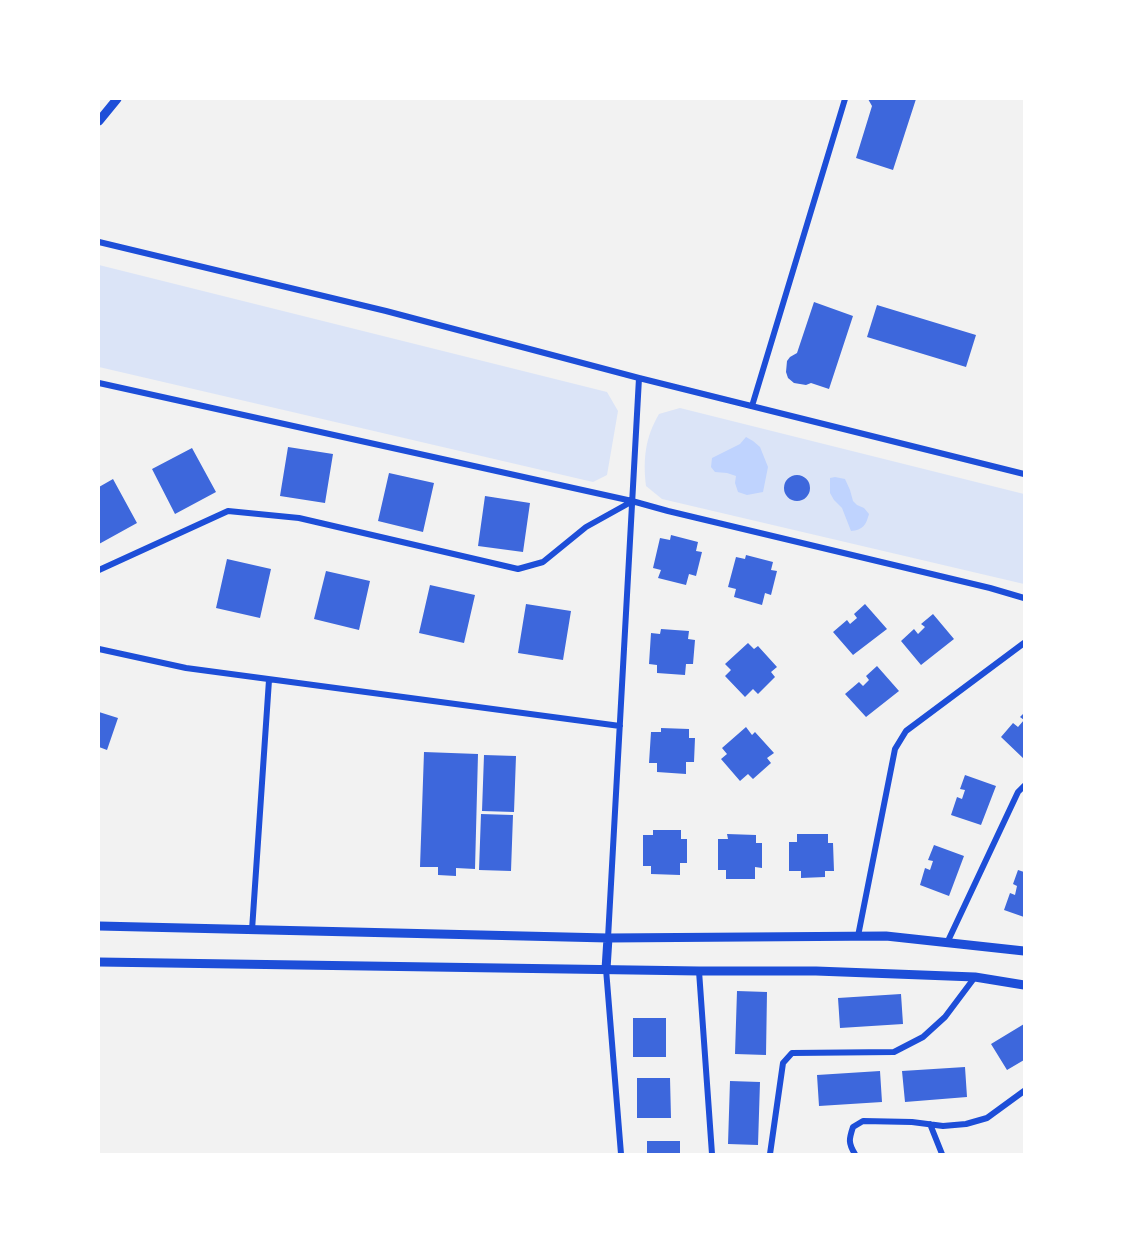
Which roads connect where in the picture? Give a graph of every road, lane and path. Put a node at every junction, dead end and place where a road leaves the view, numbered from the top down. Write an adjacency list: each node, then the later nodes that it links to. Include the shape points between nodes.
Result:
1 (117, 99): 3 (street)
2 (845, 99): 7 (street)
3 (99, 120)
4 (100, 242): 5 (street, via 386,311)
5 (639, 378): 7 (street); 9 (street)
6 (99, 383): 9 (street)
7 (752, 406): 8 (street)
8 (1024, 474)
9 (632, 501): 10 (street, via 586,527 543,562 518,569 299,518 228,511); 11 (street); 15 (street)
10 (99, 570)
11 (1024, 598)
12 (1024, 643): 19 (street, via 906,731 894,749)
13 (99, 649): 14 (street, via 186,668)
14 (269, 680): 15 (street); 18 (street)
15 (620, 726): 20 (street)
16 (1024, 786): 21 (street)
17 (99, 926): 18 (street)
18 (252, 930): 20 (street)
19 (858, 936): 20 (street); 21 (street)
20 (608, 938): 24 (street)
21 (947, 943): 22 (street)
22 (1024, 951)
23 (99, 962): 24 (street)
24 (606, 969): 25 (street); 30 (street)
25 (699, 971): 26 (street); 31 (street)
26 (975, 977): 27 (street); 32 (street, via 945,1017 923,1037 894,1052 792,1053 783,1063)
27 (1024, 985)
28 (1024, 1091): 29 (street, via 987,1118 966,1124)
29 (930, 1124): 33 (street, via 863,1121 853,1127 850,1136 849,1145); 34 (street)
30 (621, 1154)
31 (712, 1154)
32 (770, 1154)
33 (855, 1154)
34 (942, 1154)

